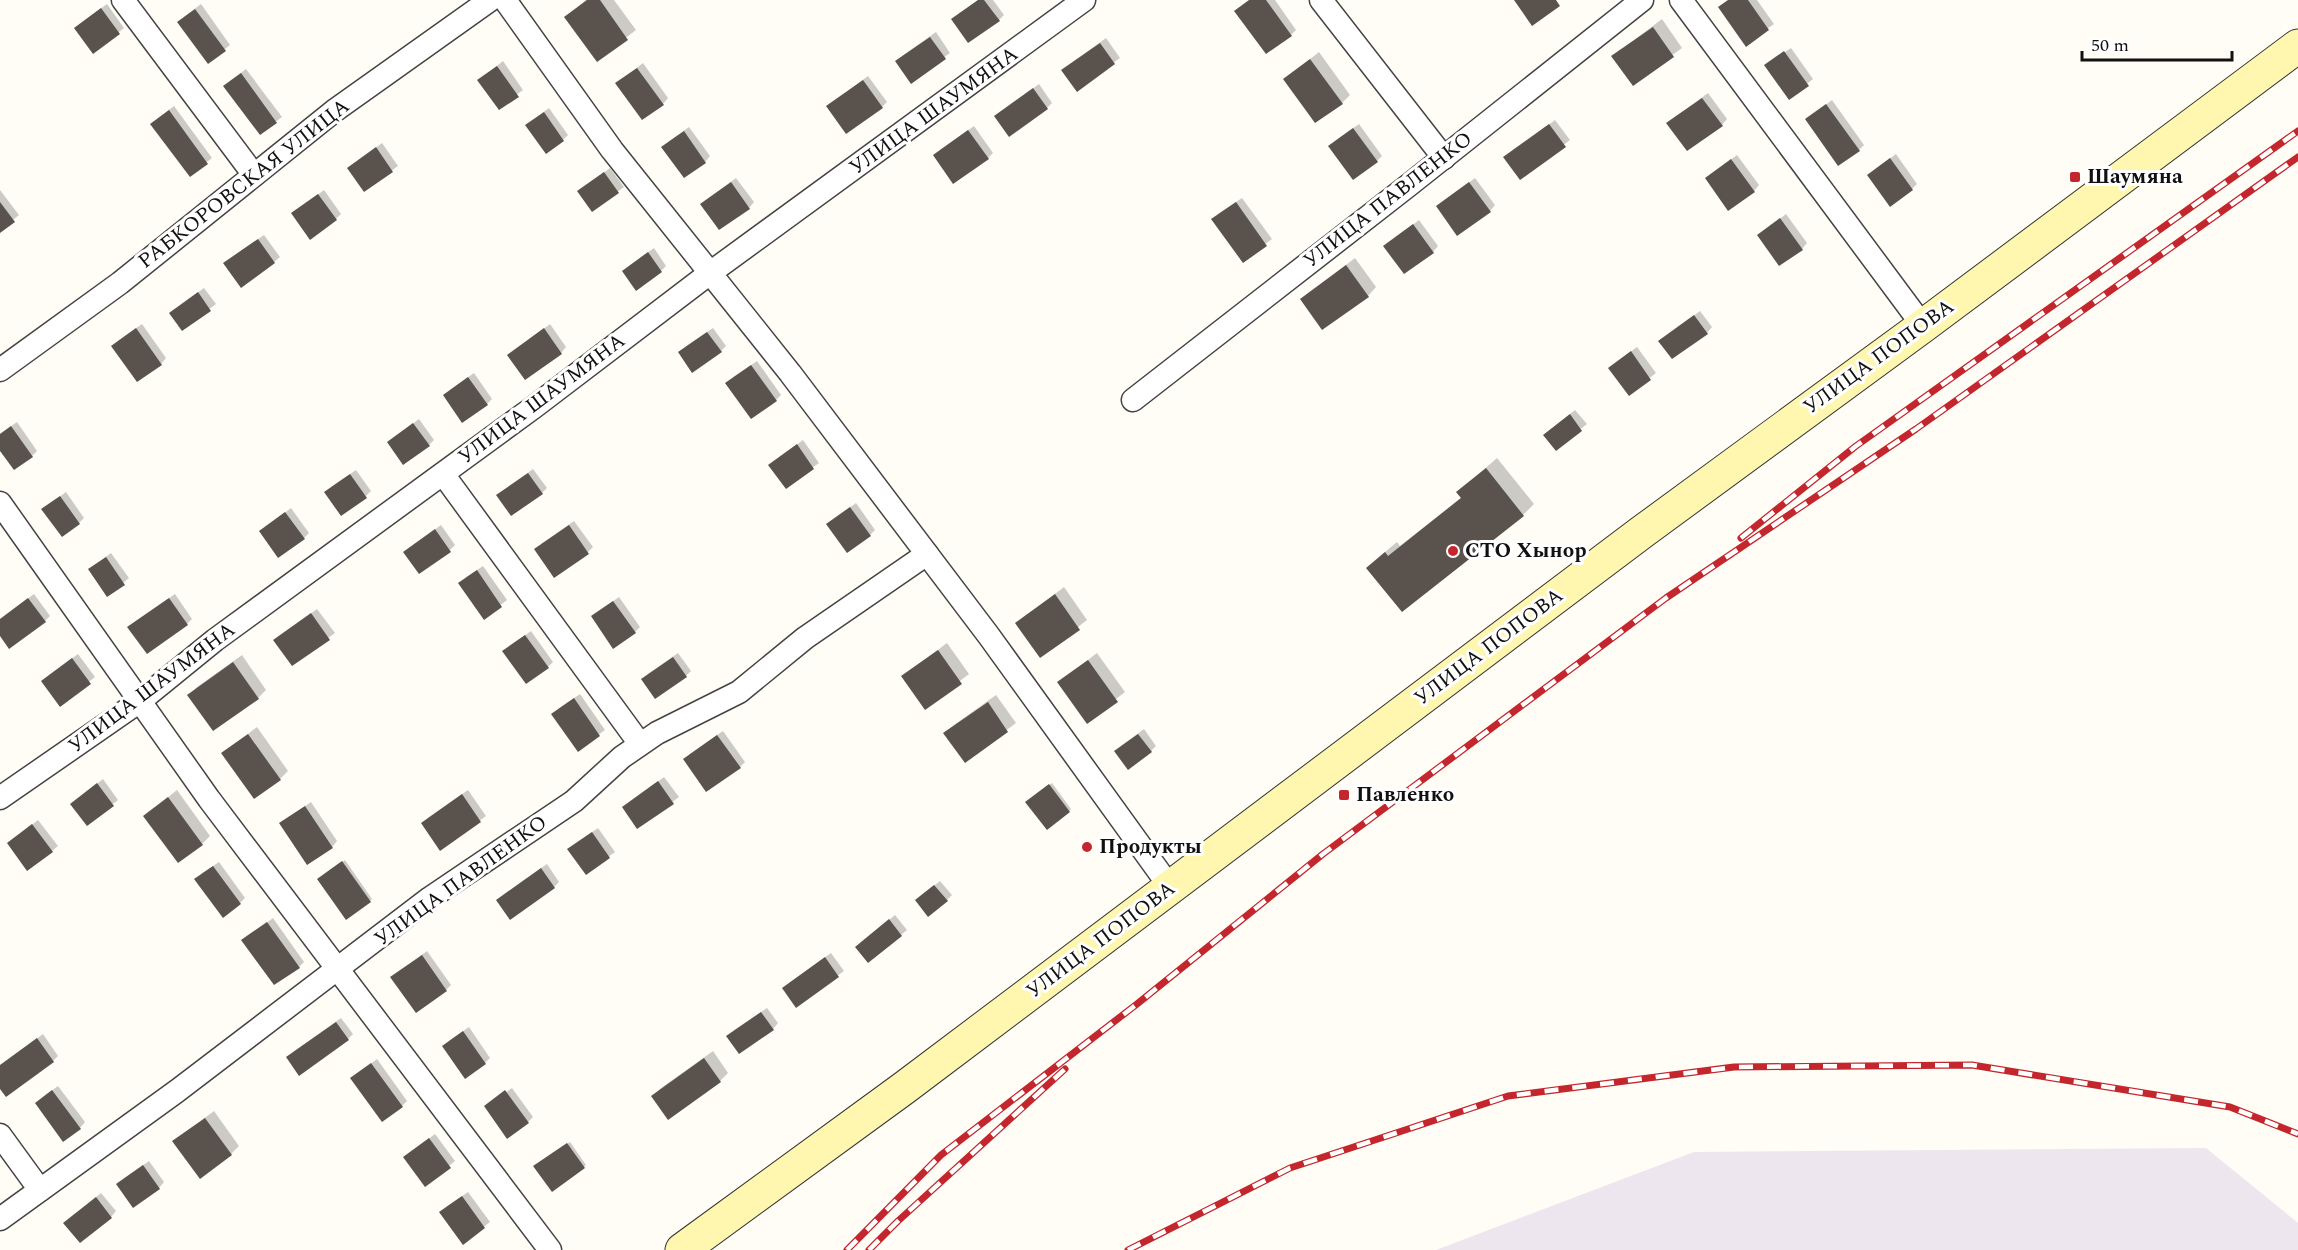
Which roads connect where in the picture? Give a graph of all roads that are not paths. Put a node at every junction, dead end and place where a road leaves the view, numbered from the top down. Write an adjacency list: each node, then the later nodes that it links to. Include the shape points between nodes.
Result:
1 (123, 0): 10 (street)
2 (490, 0): 10 (street, РАБКОРОВСКАЯ УЛИЦА, via 334,111)
3 (505, 0): 11 (street, via 612,150)
4 (1084, 0): 11 (street, УЛИЦА ШАУМЯНА)
5 (1322, 0): 9 (street)
6 (1642, 0): 9 (street, УЛИЦА ПАВЛЕНКО)
7 (1681, 0): 12 (street)
8 (2298, 46): 12 (main road, УЛИЦА ПОПОВА)
9 (1444, 158): 14 (street, УЛИЦА ПАВЛЕНКО)
10 (254, 176): 13 (street, РАБКОРОВСКАЯ УЛИЦА, via 120,283)
11 (710, 273): 15 (street, УЛИЦА ШАУМЯНА); 17 (street)
12 (1923, 326): 21 (main road, УЛИЦА ПОПОВА)
13 (0, 370)
14 (1133, 400)
15 (443, 474): 18 (street, УЛИЦА ШАУМЯНА, via 215,640); 19 (street)
16 (0, 503): 18 (street)
17 (927, 554): 19 (street, УЛИЦА ПАВЛЕНКО, via 805,638 739,692); 21 (street)
18 (140, 701): 20 (street, УЛИЦА ШАУМЯНА); 22 (street)
19 (640, 744): 22 (street, УЛИЦА ПАВЛЕНКО, via 573,801 430,898)
20 (0, 798)
21 (1170, 887): 27 (main road, УЛИЦА ПОПОВА)
22 (338, 970): 24 (street, УЛИЦА ПАВЛЕНКО); 26 (street)
23 (0, 1135): 24 (street)
24 (40, 1190): 25 (street, УЛИЦА ПАВЛЕНКО)
25 (0, 1219)
26 (550, 1250)
27 (682, 1250)

